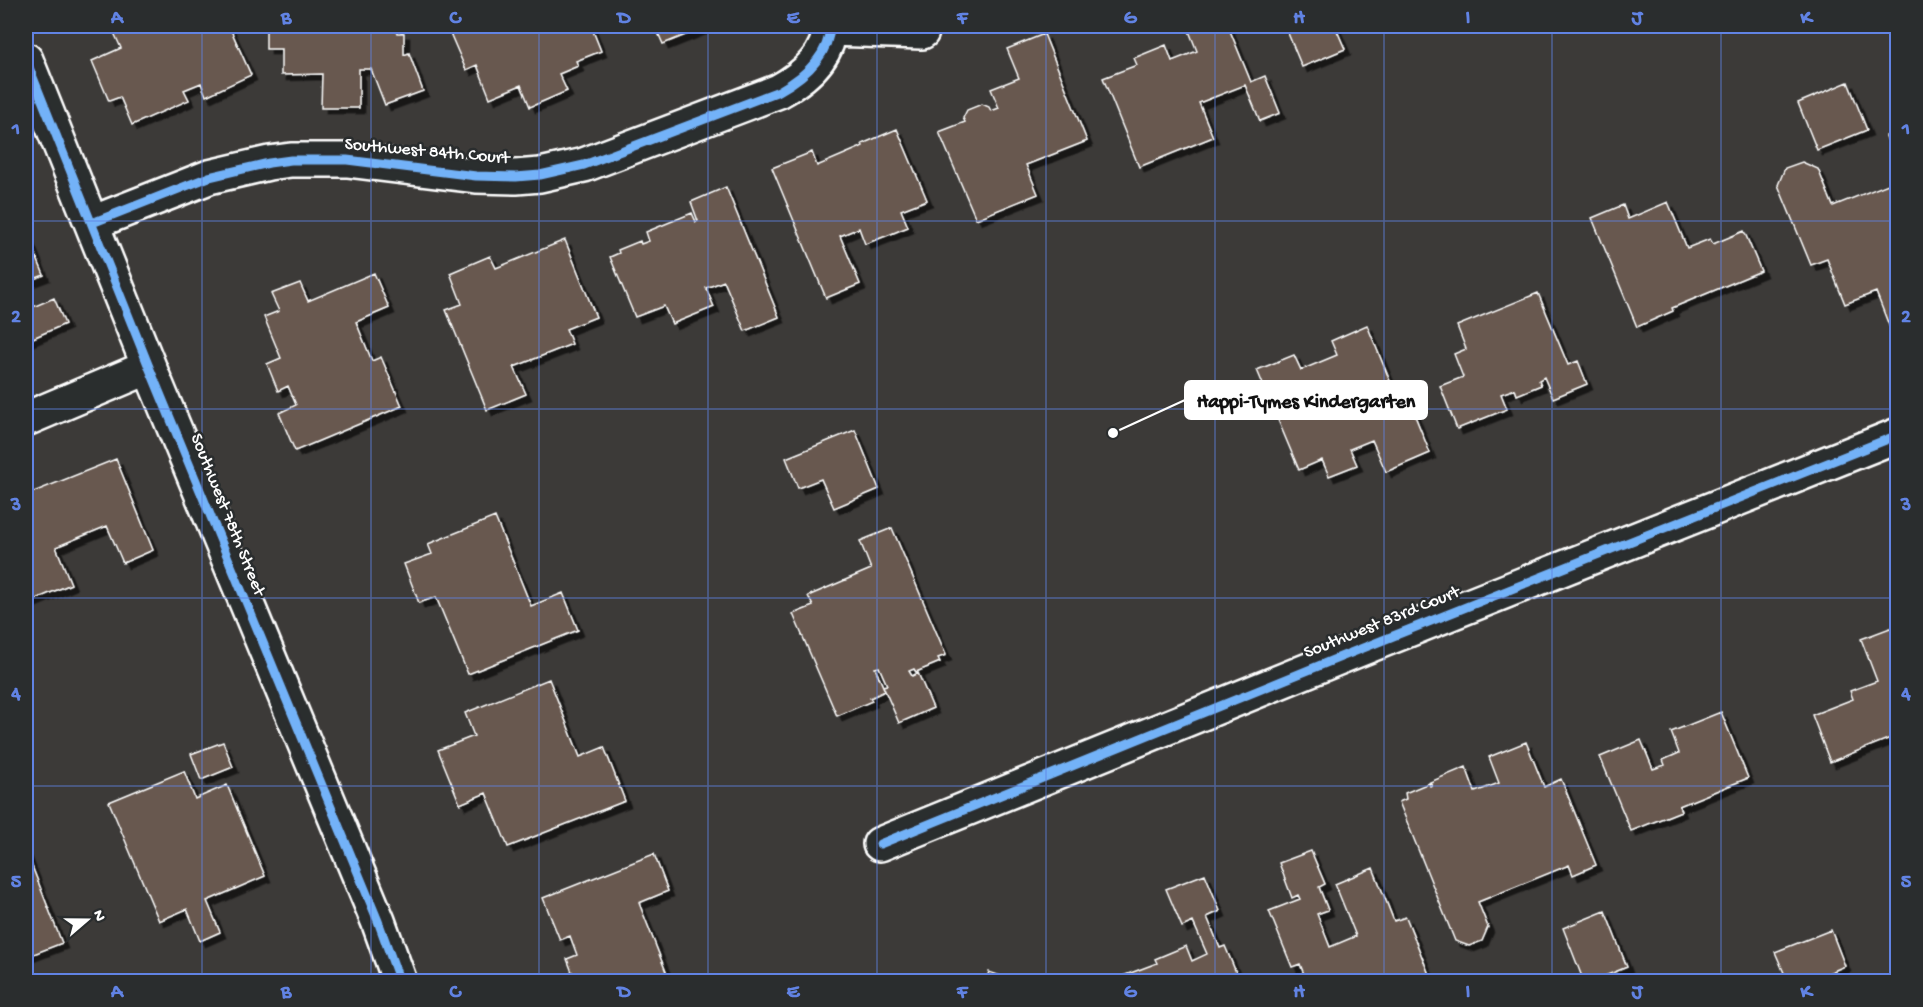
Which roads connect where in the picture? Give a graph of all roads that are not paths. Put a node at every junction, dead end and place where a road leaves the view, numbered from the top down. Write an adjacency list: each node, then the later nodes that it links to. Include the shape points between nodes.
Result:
1 (830, 27): 2 (street); 4 (street, Southwest 84th Court, via 822,54 814,65 785,88 584,165 540,175 506,177 347,160 280,161 209,177)
2 (922, 32)
3 (26, 60): 4 (street, Southwest 78th Street)
4 (92, 223): 5 (street, Southwest 78th Street)
5 (148, 367): 6 (street); 9 (street, Southwest 78th Street)
6 (26, 419)
7 (1898, 435): 8 (street, Southwest 83rd Court)
8 (880, 844)
9 (400, 981)

